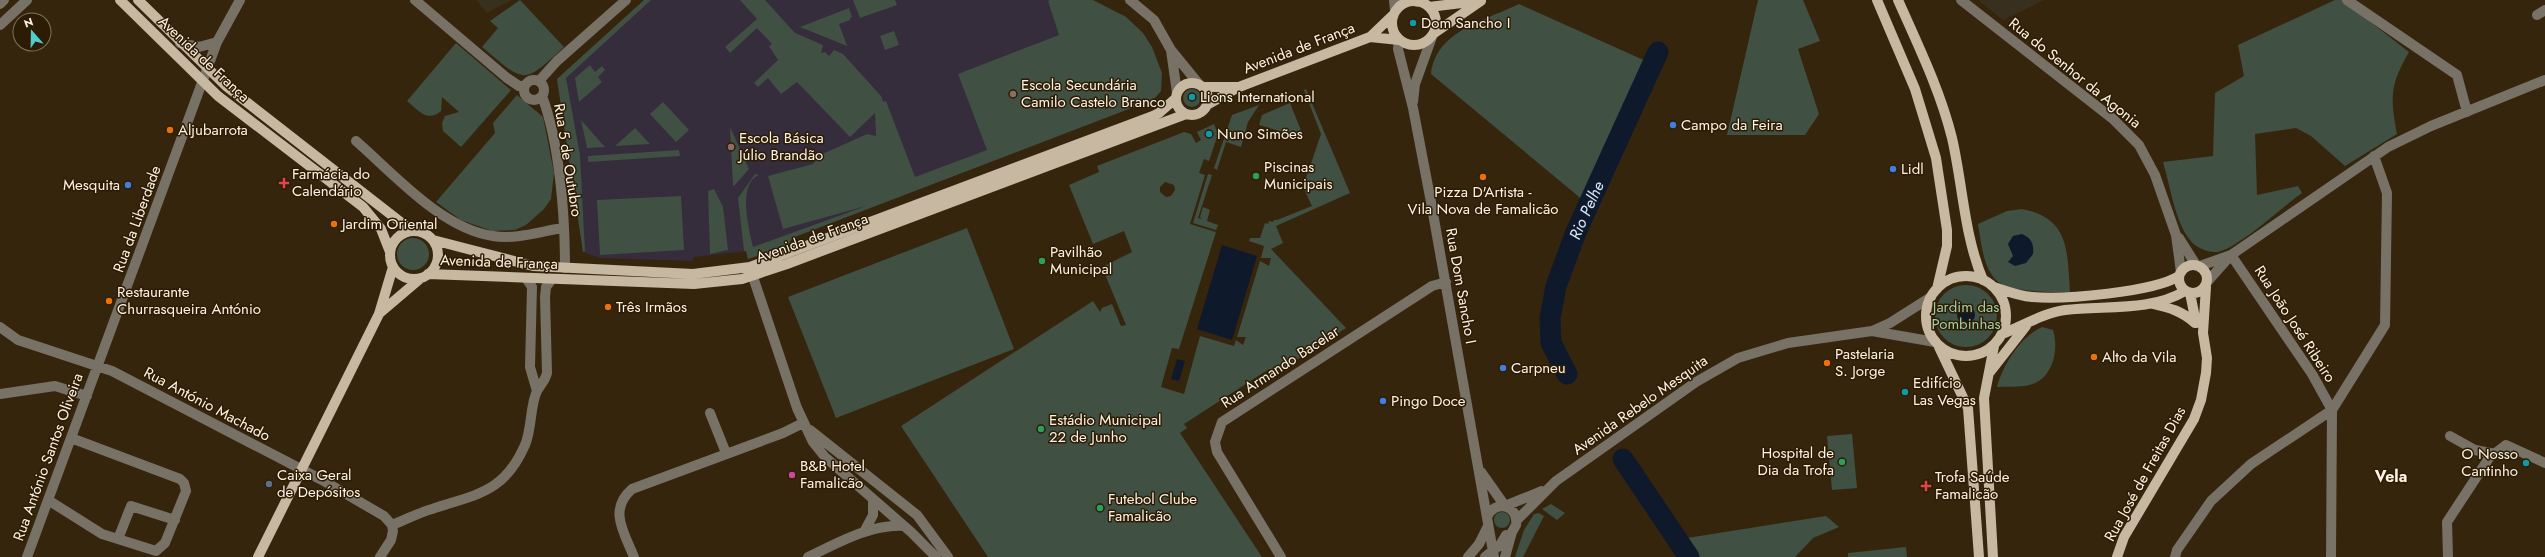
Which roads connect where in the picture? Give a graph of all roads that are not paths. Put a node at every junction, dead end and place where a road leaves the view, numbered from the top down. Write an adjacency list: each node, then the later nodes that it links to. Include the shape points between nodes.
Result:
1 (4, 0): 16 (street)
2 (26, 0): 19 (street)
3 (120, 0): 29 (main road, Avenida de França)
4 (138, 0): 24 (main road, Avenida de França)
5 (240, 0): 23 (street, Rua da Liberdade)
6 (414, 0): 31 (street, via 507,78 519,86)
7 (626, 0): 27 (street)
8 (1130, 0): 25 (street, via 1154,20)
9 (1394, 0): 18 (street)
10 (1483, 0): 17 (main road); 20 (main road)
11 (1877, 0): 60 (main road, via 1916,89 1936,158 1947,230 1947,246)
12 (1898, 0): 56 (main road, via 1926,63 1948,124 1968,234)
13 (1962, 0): 43 (street, Rua do Senhor da Agonia, via 2113,119 2139,145 2155,175)
14 (2347, 0): 37 (street, via 2458,75)
15 (1417, 1): 17 (main road); 18 (main road, via 1405,3)
16 (0, 4)
17 (1428, 7): 20 (main road, via 1435,17)
18 (1394, 13): 21 (main road, Avenida de França); 22 (main road, via 1393,31)
19 (0, 25)
20 (1433, 34): 22 (main road, via 1417,45 1408,45); 36 (street, Rua Dom Sancho I, via 1415,84)
21 (1370, 37): 22 (main road, Avenida de França); 32 (main road, Avenida de França)
22 (1399, 40): 36 (street, Rua Dom Sancho I, via 1401,64)
23 (217, 42): 24 (street, via 199,47); 26 (street, Rua da Liberdade)
24 (180, 43): 26 (main road, Avenida de França)
25 (1171, 50): 30 (street); 34 (street)
26 (208, 71): 29 (street, Rua da Liberdade); 42 (main road, Avenida de França, via 369,200)
27 (539, 80): 31 (street, via 531,80); 33 (street, via 545,90)
28 (2545, 80): 37 (street)
29 (203, 81): 45 (main road, Avenida de França, via 218,96 363,207 381,229); 73 (street, Rua da Liberdade)
30 (1201, 85): 32 (main road, Avenida de França); 34 (main road, via 1188,83); 35 (main road, via 1208,95)
31 (525, 86): 33 (street, via 524,92 531,99 537,100)
32 (1239, 87): 35 (main road, Avenida de França)
33 (542, 96): 41 (street, Rua 5 de Outubro, via 552,134)
34 (1176, 96): 38 (main road, via 1178,108); 50 (main road, Avenida de França, via 1153,116)
35 (1208, 105): 38 (main road, via 1201,113)
36 (1412, 108): 57 (street, Rua Dom Sancho I)
37 (2467, 112): 40 (street, via 2404,138)
38 (1186, 114): 50 (main road, Avenida de França)
39 (356, 141): 41 (street, Rua 5 de Outubro, via 447,218 477,232 494,237)
40 (2374, 156): 46 (street); 78 (street, via 2387,193 2385,326)
41 (563, 228): 49 (street, Rua 5 de Outubro)
42 (412, 231): 44 (main road, Avenida de França, via 423,233); 45 (main road, via 395,240)
43 (2176, 235): 47 (street); 51 (street, Rua do Senhor da Agonia)
44 (433, 240): 49 (main road, Avenida de França, via 533,266); 52 (main road, Avenida de França, via 438,258)
45 (390, 252): 48 (main road, Avenida de França)
46 (2231, 255): 47 (street); 58 (street); 78 (street, Rua João José Ribeiro, via 2312,374)
47 (2198, 265): 51 (main road, via 2187,266); 58 (main road, via 2206,272)
48 (393, 267): 52 (main road, Avenida de França, via 405,277); 64 (main road)
49 (565, 268): 50 (main road, Avenida de França, via 693,274); 54 (main road, via 554,276)
50 (751, 272): 55 (main road, Avenida de França, via 719,282 675,285); 80 (street)
51 (2180, 274): 59 (main road, via 2161,284 2057,298 2024,296); 61 (main road, via 2180,284)
52 (424, 276): 53 (main road, Avenida de França); 64 (main road)
53 (526, 278): 54 (main road, Avenida de França); 75 (street, via 532,287 530,367)
54 (540, 278): 55 (main road, Avenida de França)
55 (552, 279): 75 (street, via 546,287 545,297 547,373 545,382)
56 (1983, 280): 59 (main road); 60 (main road, via 1959,277)
57 (1446, 282): 87 (street, Rua Dom Sancho I); 113 (street, Rua Armando Bacelar, via 1432,286 1222,422 1214,442 1217,452)
58 (2207, 284): 61 (main road, via 2199,293); 69 (main road, Rua José de Freitas Dias)
59 (1994, 287): 70 (main road, via 2002,297 2006,309 2006,322)
60 (1937, 288): 62 (main road)
61 (2187, 292): 63 (main road); 66 (main road)
62 (1931, 297): 68 (street, Avenida Rebelo Mesquita, via 1890,323); 71 (main road, via 1926,320)
63 (2151, 304): 65 (main road, via 2064,310); 66 (main road, via 2186,314)
64 (379, 314): 86 (main road)
65 (2030, 322): 70 (main road); 74 (main road, via 2018,334)
66 (2195, 323): 69 (main road)
67 (0, 327): 73 (street, Rua António Machado, via 18,340)
68 (1872, 331): 71 (street, Avenida Rebelo Mesquita); 89 (street, Avenida Rebelo Mesquita, via 1788,343 1725,364)
69 (2203, 333): 118 (main road, Rua José de Freitas Dias, via 2206,373 2194,419 2124,537)
70 (2002, 334): 72 (main road)
71 (1937, 344): 72 (main road, via 1961,356 1978,354); 116 (main road, via 1968,408)
72 (1994, 346): 74 (main road)
73 (98, 366): 77 (street, Rua António Santos Oliveira); 86 (street, Rua António Machado)
74 (1986, 378): 117 (main road, via 1984,398)
75 (537, 391): 100 (street, via 525,444 510,472 501,482 481,494 430,509)
76 (0, 394): 77 (street, via 55,386)
77 (87, 396): 82 (street, Rua António Santos Oliveira)
78 (2332, 410): 119 (street, via 2251,464 2211,501 2177,550); 120 (street)
79 (710, 413): 83 (street)
80 (803, 423): 83 (street, via 783,433); 88 (street); 90 (street, via 825,457)
81 (2450, 436): 84 (street, via 2475,450)
82 (71, 438): 93 (street, Rua António Santos Oliveira); 96 (street, via 184,483 186,491)
83 (726, 453): 109 (street, via 632,489 624,496 619,505 619,518)
84 (2495, 454): 85 (street, via 2506,445); 121 (street, via 2489,458 2446,522)
85 (2545, 463)
86 (302, 470): 100 (street, Rua António Machado, via 384,516); 107 (main road)
87 (1480, 470): 91 (street, Rua Dom Sancho I); 98 (street, Rua Dom Sancho I)
88 (871, 479): 90 (street); 99 (street)
89 (1547, 488): 92 (street, Avenida Rebelo Mesquita); 97 (street, Avenida Rebelo Mesquita)
90 (862, 489): 94 (street)
91 (1494, 490): 92 (street, via 1510,497); 95 (street, Rua Dom Sancho I)
92 (1527, 498): 95 (street, Avenida Rebelo Mesquita)
93 (48, 500): 104 (street, via 95,530); 106 (street, Rua António Santos Oliveira)
94 (873, 501): 101 (street); 102 (street, via 873,515)
95 (1505, 506): 97 (street, Rua Dom Sancho I, via 1512,510); 98 (street, via 1492,509)
96 (175, 520): 104 (street, via 160,550 150,550); 104 (street, via 131,506)
97 (1517, 520): 103 (street)
98 (1487, 521): 103 (street, via 1497,535); 105 (street, Rua Dom Sancho I); 114 (street, via 1479,544)
99 (924, 522): 101 (street); 112 (street)
100 (392, 525): 108 (street, via 391,540)
101 (907, 529): 102 (street, via 890,525); 111 (street)
102 (864, 532): 110 (street)
103 (1509, 534): 105 (street); 115 (street)
104 (118, 539)
105 (1490, 555)
106 (27, 557)
107 (258, 557)
108 (380, 557)
109 (634, 557)
110 (808, 557)
111 (936, 557)
112 (948, 557)
113 (1281, 557)
114 (1468, 557)
115 (1506, 557)
116 (1979, 557)
117 (1993, 557)
118 (2117, 557)
119 (2175, 557)
120 (2331, 557)
121 (2448, 557)

